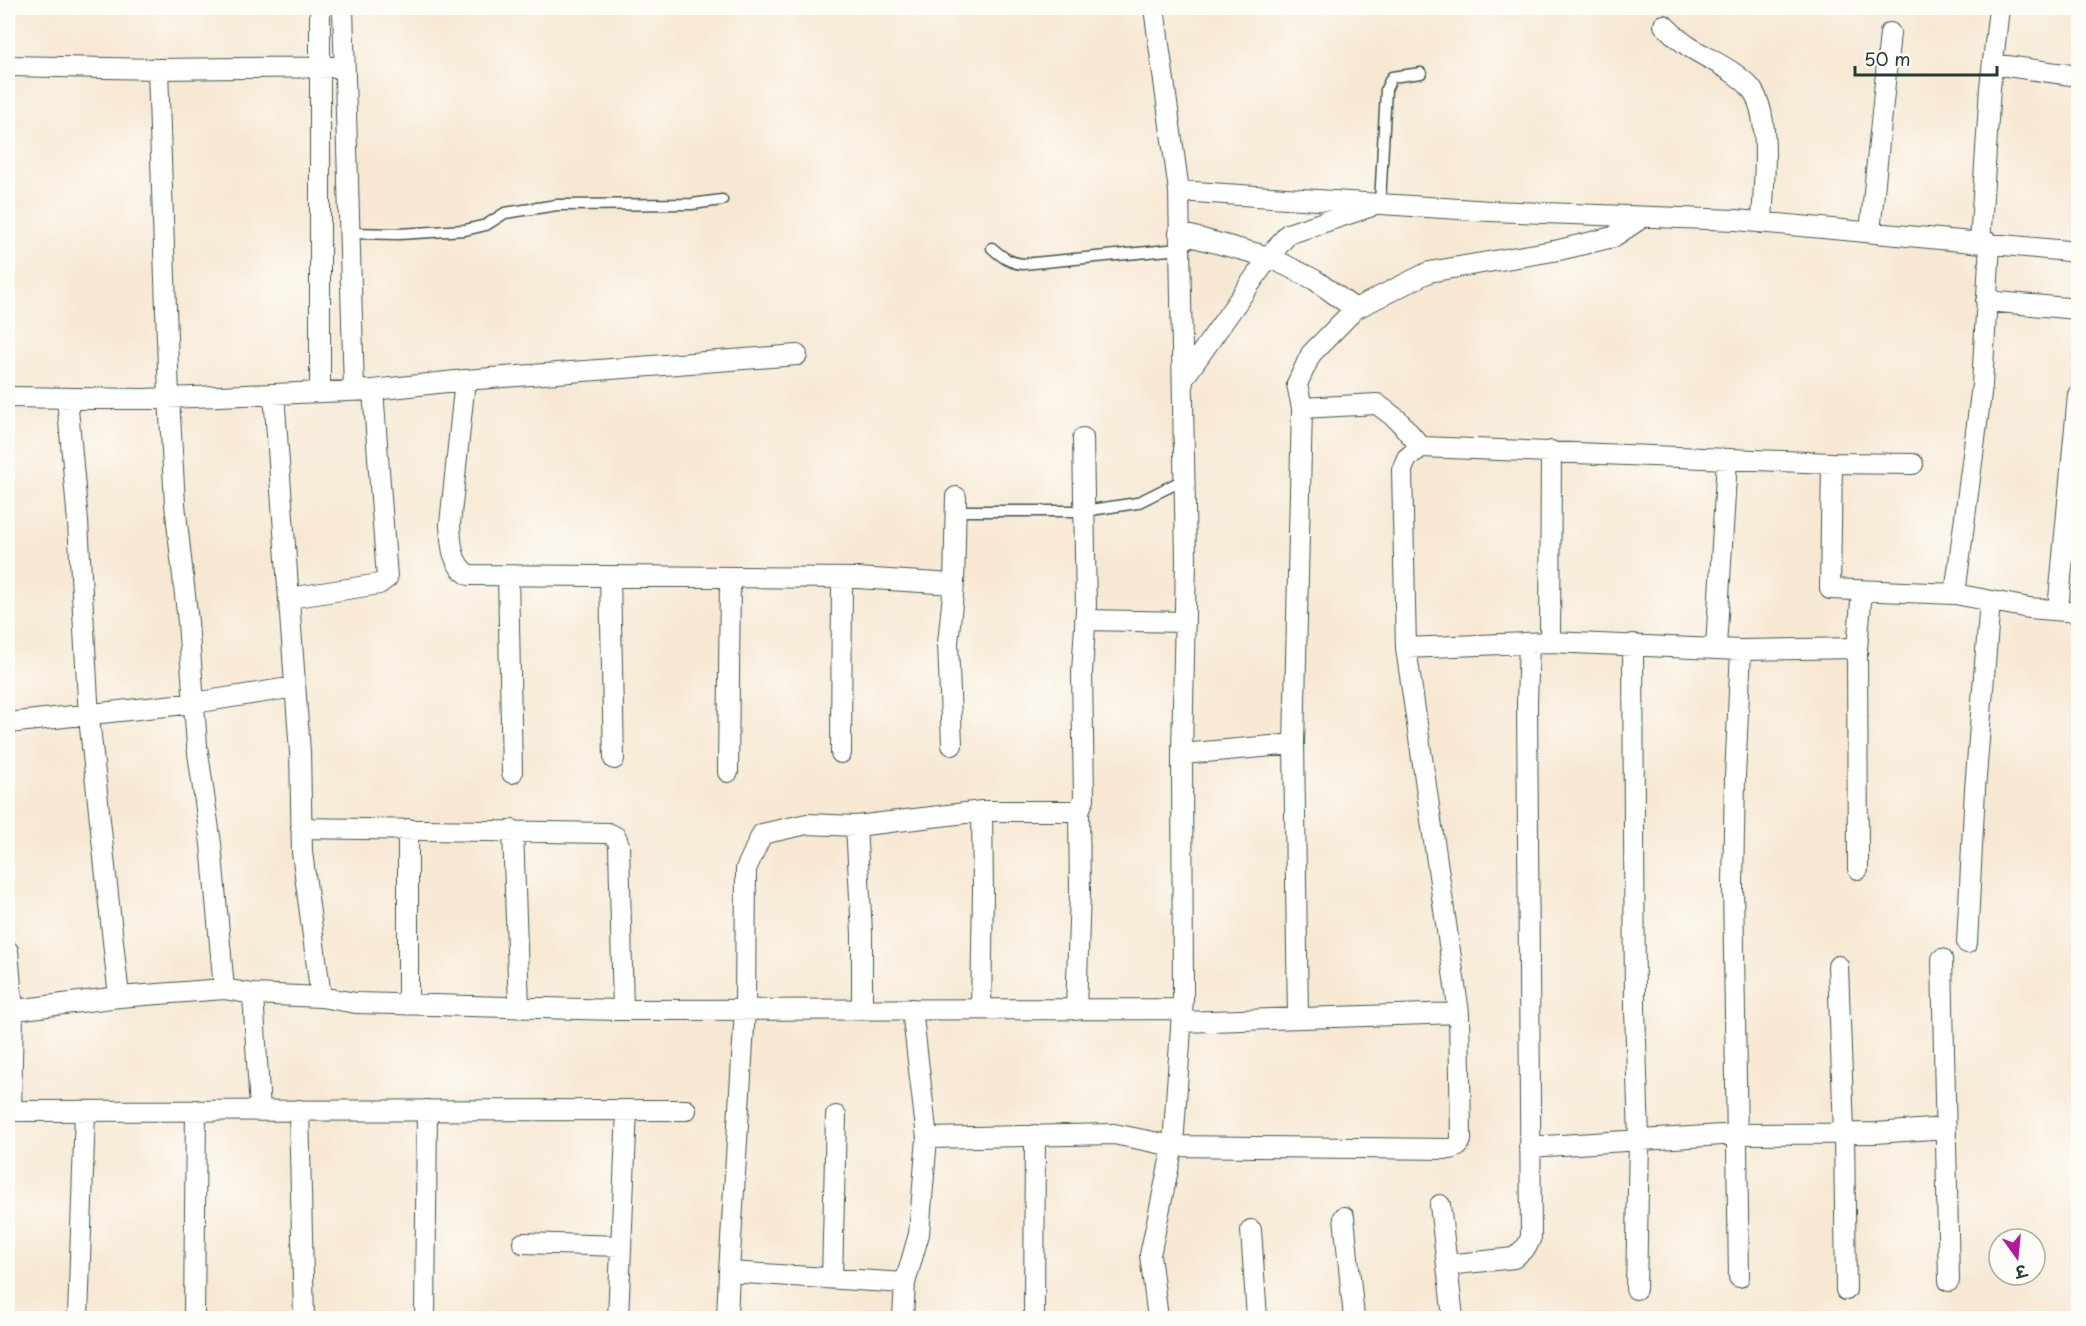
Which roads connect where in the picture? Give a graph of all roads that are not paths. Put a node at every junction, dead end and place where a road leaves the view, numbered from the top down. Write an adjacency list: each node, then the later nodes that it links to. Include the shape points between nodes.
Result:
1 (320, 8): 10 (street)
2 (343, 8): 9 (street)
3 (1154, 8): 14 (street)
4 (2000, 8): 7 (street)
5 (1664, 25): 18 (street, via 1686,45 1750,87 1762,109)
6 (1890, 33): 19 (street)
7 (1993, 64): 13 (street); 22 (street)
8 (8, 66): 11 (street)
9 (345, 67): 10 (street); 20 (street)
10 (320, 68): 11 (street); 33 (street)
11 (158, 69): 38 (street)
12 (1421, 73): 16 (lane, via 1392,78 1386,89)
13 (2079, 76)
14 (1179, 191): 16 (street); 21 (street)
15 (722, 200): 20 (lane, via 692,204 557,205 505,213 486,225 465,230)
16 (1380, 204): 17 (street); 25 (street, via 1288,234)
17 (1643, 217): 18 (street); 27 (street, via 1602,240 1429,272)
18 (1762, 223): 19 (street)
19 (1870, 232): 22 (street)
20 (350, 233): 32 (street)
21 (1179, 241): 23 (lane, via 1023,264 1004,259); 25 (street); 30 (street)
22 (1985, 243): 24 (street); 26 (street)
23 (992, 248)
24 (2079, 252)
25 (1269, 257): 27 (street, via 1315,280); 30 (street)
26 (1986, 301): 28 (street); 55 (street, via 1982,385)
27 (1355, 309): 39 (street, via 1311,354 1297,384)
28 (2079, 309)
29 (797, 356): 31 (street)
30 (1183, 379): 46 (street)
31 (465, 380): 32 (street); 49 (street, via 450,524 455,559 460,570 469,575)
32 (364, 390): 33 (street); 56 (street, via 387,578 379,584)
33 (320, 392): 34 (street)
34 (274, 394): 38 (street); 56 (street)
35 (2079, 395): 58 (street)
36 (8, 397): 37 (street)
37 (67, 398): 38 (street); 71 (street)
38 (169, 398): 70 (street, via 174,504)
39 (1302, 408): 41 (street, via 1377,404 1398,420); 73 (street)
40 (1083, 438): 48 (street)
41 (1421, 447): 42 (street); 65 (street, via 1407,458 1402,470)
42 (1551, 451): 43 (street); 62 (street)
43 (1727, 459): 44 (street); 66 (street)
44 (1832, 463): 45 (street); 54 (street, via 1830,589)
45 (1913, 464)
46 (1185, 479): 48 (lane, via 1137,502); 61 (street)
47 (955, 504): 48 (lane); 53 (street)
48 (1084, 511): 60 (street)
49 (508, 576): 50 (street); 78 (street)
50 (610, 577): 51 (street); 77 (street)
51 (730, 577): 52 (street); 79 (street)
52 (842, 578): 53 (street); 75 (street)
53 (954, 584): 74 (street, via 948,643)
54 (1862, 591): 55 (street); 67 (street)
55 (1955, 594): 57 (street)
56 (290, 598): 69 (street)
57 (1990, 601): 58 (street); 87 (street)
58 (2058, 610): 59 (street)
59 (2079, 612)
60 (1085, 620): 61 (street); 81 (street, via 1084,799)
61 (1185, 622): 76 (street)
62 (1550, 642): 63 (street); 64 (street)
63 (1529, 643): 65 (street); 123 (street)
64 (1633, 644): 66 (street); 121 (street)
65 (1406, 648): 104 (street)
66 (1716, 648): 68 (street)
67 (1857, 648): 68 (street); 86 (street)
68 (1742, 650): 118 (street, via 1733,884)
69 (296, 687): 70 (street); 83 (street)
70 (194, 703): 71 (street); 91 (street)
71 (89, 714): 72 (street); 93 (street)
72 (8, 723)
73 (1294, 744): 76 (street); 106 (street)
74 (952, 745)
75 (841, 753)
76 (1182, 754): 105 (street)
77 (614, 759)
78 (512, 772)
79 (728, 772)
80 (982, 810): 81 (street); 82 (street); 99 (street)
81 (1079, 811): 102 (street)
82 (856, 826): 100 (street, via 807,824 762,834 746,869); 101 (street)
83 (301, 828): 84 (street); 94 (street)
84 (408, 829): 85 (street); 95 (street)
85 (513, 830): 96 (street); 97 (street, via 608,833 616,837)
86 (1858, 869)
87 (1967, 943)
88 (8, 951): 103 (street)
89 (1942, 959): 116 (street)
90 (1838, 966): 117 (street)
91 (224, 989): 92 (street); 93 (street)
92 (253, 994): 94 (street); 108 (street)
93 (119, 997): 103 (street)
94 (321, 997): 95 (street)
95 (408, 1005): 96 (street)
96 (519, 1007): 97 (street)
97 (623, 1009): 100 (street)
98 (912, 1009): 99 (street); 101 (street); 120 (street)
99 (981, 1009): 102 (street)
100 (745, 1010): 101 (street); 130 (street)
101 (862, 1010)
102 (1076, 1010): 105 (street)
103 (10, 1011): 113 (street)
104 (1459, 1013): 106 (street); 122 (street, via 1458,1146)
105 (1182, 1016): 106 (street); 122 (street)
106 (1298, 1018)
107 (196, 1110): 108 (street); 114 (street); 138 (street)
108 (260, 1110): 109 (street)
109 (299, 1110): 110 (street); 139 (street)
110 (427, 1110): 111 (street); 140 (street)
111 (627, 1110): 112 (street); 128 (street)
112 (686, 1110)
113 (9, 1111): 114 (street)
114 (85, 1111): 137 (street)
115 (836, 1116): 132 (street)
116 (1945, 1128): 117 (street); 133 (street)
117 (1844, 1132): 118 (street); 136 (street)
118 (1738, 1134): 121 (street); 131 (street)
119 (1035, 1136): 120 (street); 122 (street, via 1114,1134); 144 (street)
120 (927, 1138): 134 (street, via 919,1234)
121 (1639, 1140): 123 (street); 135 (street)
122 (1173, 1146): 145 (street, via 1150,1255)
123 (1529, 1147): 129 (street, via 1531,1237 1527,1246 1514,1258)
124 (1440, 1205): 129 (street)
125 (1344, 1217): 147 (street)
126 (1251, 1230): 146 (street)
127 (523, 1243): 128 (street)
128 (621, 1246): 141 (street)
129 (1446, 1265): 148 (street)
130 (729, 1272): 132 (street); 142 (street)
131 (1739, 1277)
132 (832, 1278): 134 (street)
133 (1949, 1281)
134 (905, 1283): 143 (street)
135 (1636, 1289)
136 (1846, 1290)
137 (78, 1318)
138 (195, 1318)
139 (304, 1318)
140 (425, 1318)
141 (618, 1318)
142 (727, 1318)
143 (903, 1318)
144 (1034, 1318)
145 (1158, 1318)
146 (1257, 1318)
147 (1354, 1318)
148 (1453, 1318)

